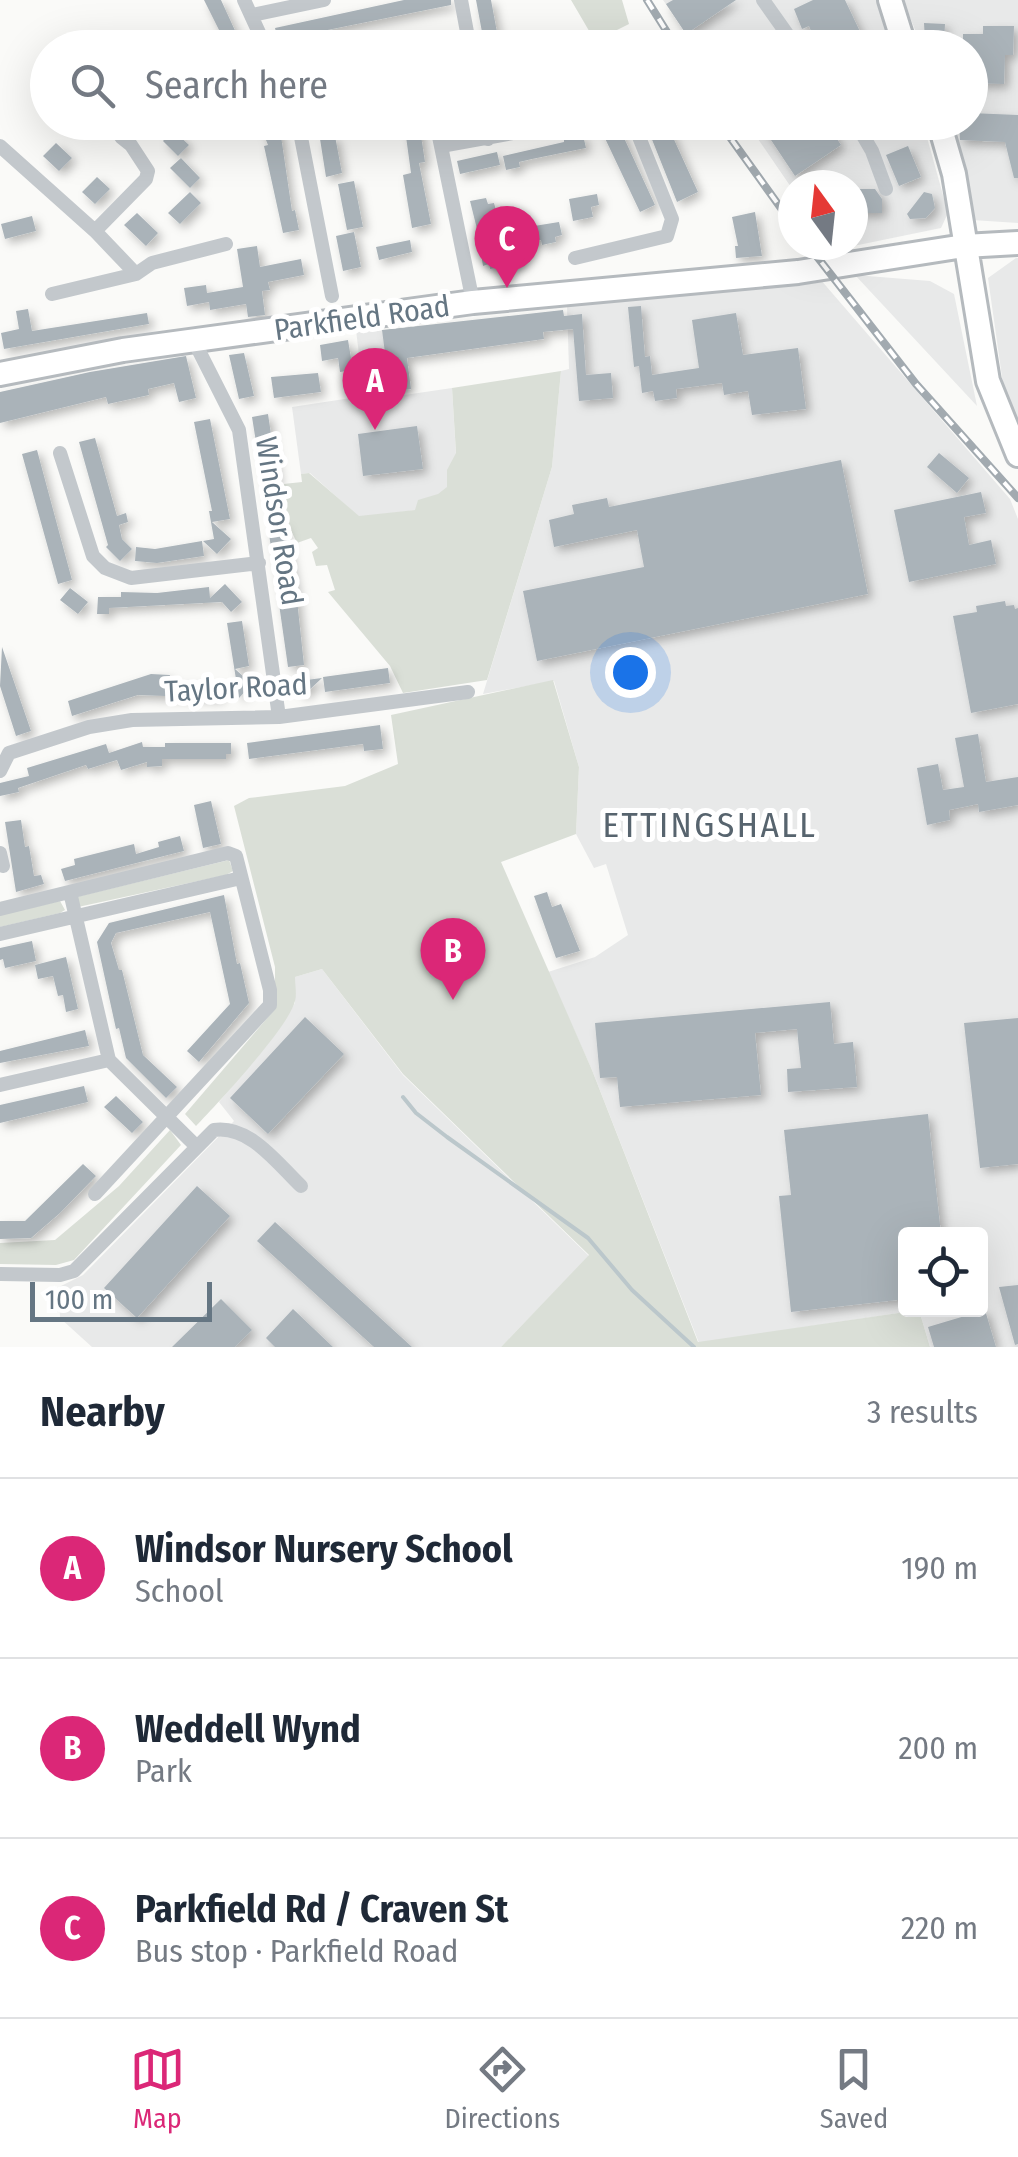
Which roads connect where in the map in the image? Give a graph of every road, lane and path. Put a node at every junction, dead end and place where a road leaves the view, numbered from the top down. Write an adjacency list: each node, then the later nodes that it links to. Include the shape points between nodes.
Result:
1 (244, 0): 6 (street)
2 (324, 0): 6 (street)
3 (461, 0): 8 (street)
4 (762, 0): 9 (street)
5 (890, 0): 10 (main road)
6 (252, 15): 7 (street)
7 (258, 30)
8 (467, 30)
9 (784, 30)
10 (899, 30)
11 (128, 140): 21 (street, via 148,170 146,179)
12 (302, 140): 28 (street)
13 (439, 140): 19 (street)
14 (481, 140): 19 (street)
15 (641, 140): 25 (street, via 672,219 666,236)
16 (866, 140): 20 (street)
17 (944, 140): 24 (main road)
18 (0, 146): 21 (street)
19 (440, 146): 29 (street)
20 (886, 189)
21 (95, 231): 26 (street)
22 (1018, 243): 24 (main road, Parkfield Road)
23 (226, 244): 26 (street, via 152,262)
24 (964, 246): 29 (main road, Parkfield Road, via 798,272); 33 (main road, via 988,381)
25 (575, 258)
26 (136, 274): 27 (street)
27 (52, 294)
28 (332, 296)
29 (473, 302): 30 (main road, Parkfield Road)
30 (194, 342): 31 (main road, Parkfield Road); 34 (street, Windsor Road, via 239,430)
31 (0, 374)
32 (60, 453): 34 (street, via 93,556 105,568 131,578)
33 (1018, 455)
34 (259, 563): 36 (street, Windsor Road)
35 (468, 692): 36 (street, Taylor Road)
36 (279, 717): 37 (street, Taylor Road, via 132,720)
37 (4, 747): 38 (street)
38 (0, 771)
39 (241, 878): 40 (street, via 236,856 228,854); 42 (street); 46 (street, via 270,1004)
40 (70, 892): 41 (street); 42 (street)
41 (0, 909)
42 (76, 917): 43 (street); 44 (street)
43 (0, 934)
44 (109, 1060): 45 (street); 46 (street)
45 (0, 1086)
46 (168, 1117): 47 (street); 49 (street)
47 (196, 1146): 48 (street, via 214,1130 239,1132); 50 (street, via 74,1271)
48 (301, 1186)
49 (95, 1194)
50 (0, 1274)

